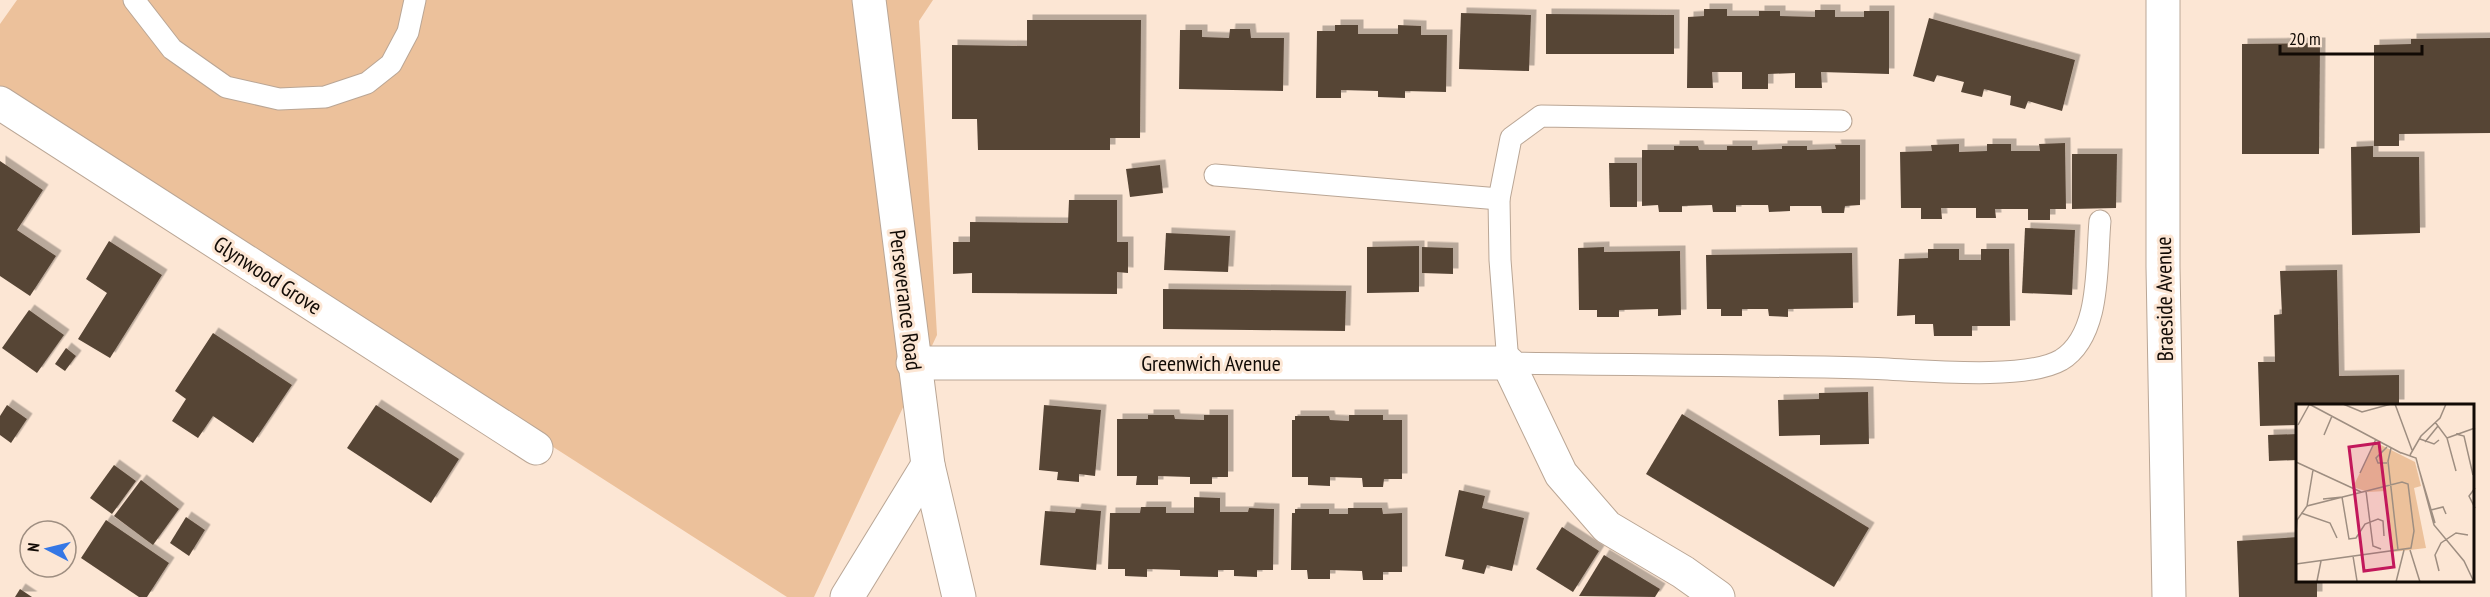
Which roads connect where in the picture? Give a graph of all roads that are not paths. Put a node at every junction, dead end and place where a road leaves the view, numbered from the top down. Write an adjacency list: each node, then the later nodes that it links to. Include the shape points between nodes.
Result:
1 (134, 0): 2 (lane, via 172,50 226,87 279,99 325,97 367,83 391,64 408,32)
2 (415, 0)
3 (869, 0): 10 (street, Perseverance Road)
4 (2163, 0): 17 (street, Braeside Avenue)
5 (0, 103): 12 (street, Glynwood Grove)
6 (1840, 121): 8 (lane, via 1541,116 1511,138)
7 (1215, 175): 8 (lane)
8 (1499, 199): 11 (lane)
9 (2100, 221): 11 (lane, via 2092,312 2079,343 2062,359 2045,367 2013,373)
10 (913, 363): 11 (street, Greenwich Avenue); 13 (street, Perseverance Road)
11 (1508, 363): 16 (street, via 1561,474 1607,527)
12 (536, 448)
13 (928, 465): 14 (street); 15 (street, Perseverance Road)
14 (847, 597)
15 (959, 597)
16 (1718, 597)
17 (2169, 597)

